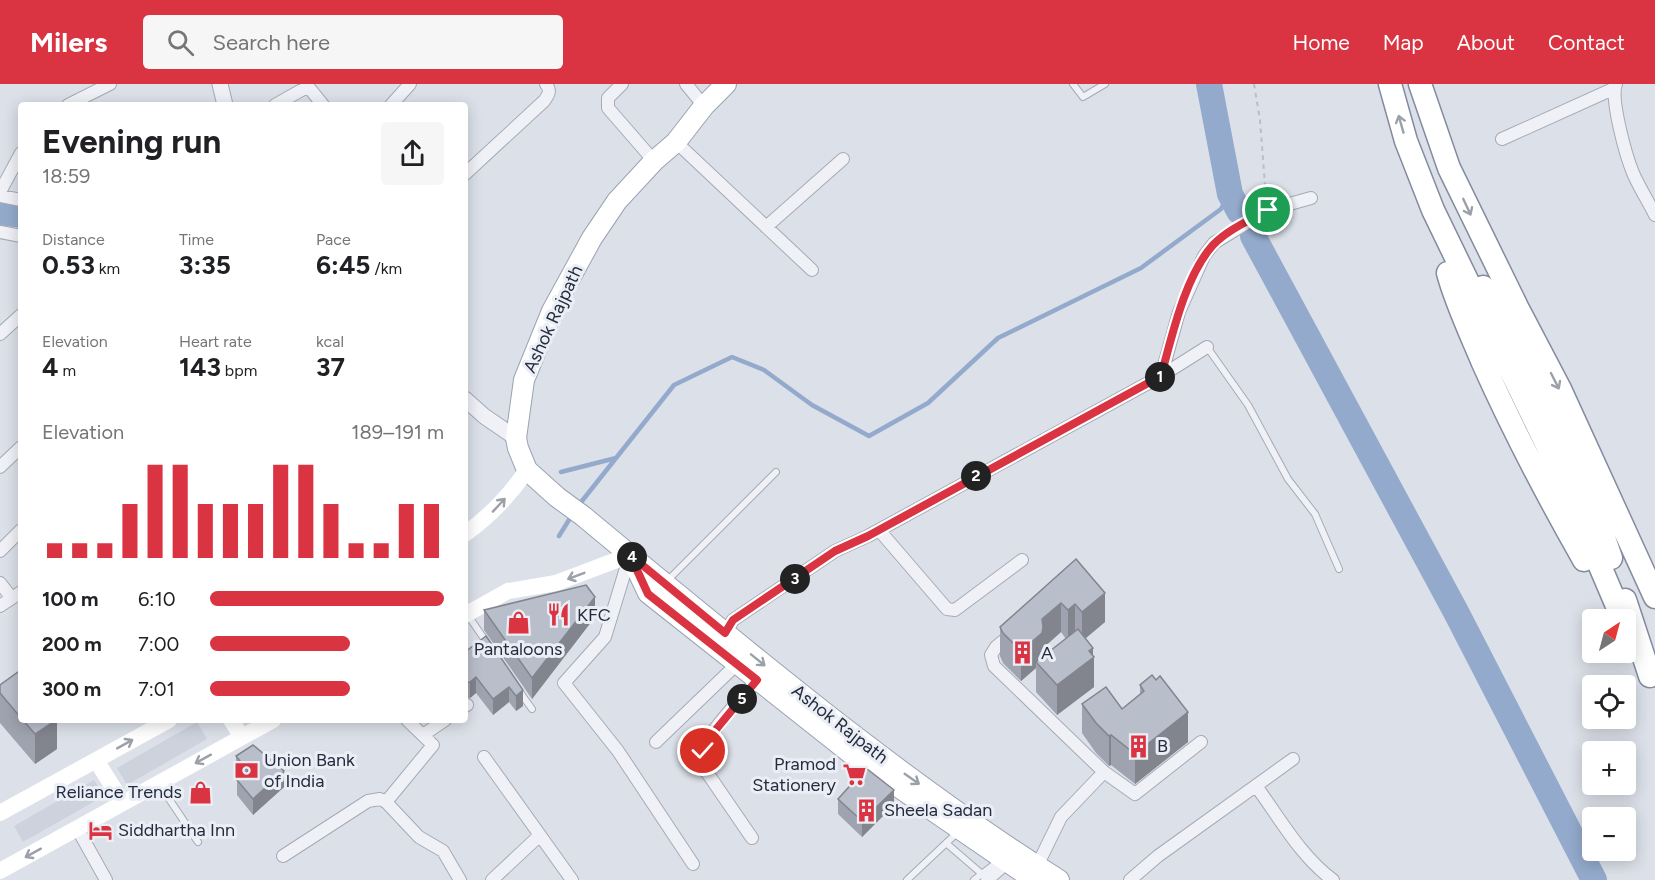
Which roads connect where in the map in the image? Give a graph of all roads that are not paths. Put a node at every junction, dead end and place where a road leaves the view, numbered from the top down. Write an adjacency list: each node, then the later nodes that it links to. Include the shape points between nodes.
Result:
1 (110, 84): 14 (street)
2 (220, 84): 15 (street)
3 (410, 84): 18 (street)
4 (546, 84): 25 (street, via 549,94 544,101)
5 (622, 84): 24 (street, via 608,98 608,108)
6 (686, 84): 19 (street)
7 (726, 84): 19 (main road, Ashok Rajpath)
8 (1073, 84): 9 (lane, via 1083,98)
9 (1105, 84)
10 (1390, 84): 29 (highway, one-way to 10, via 1406,141)
11 (1420, 84): 45 (highway, one-way to 45, via 1449,168 1560,389)
12 (306, 86): 16 (street); 17 (street)
13 (1616, 86): 20 (street); 30 (street, via 1615,107 1632,172)
14 (74, 102)
15 (224, 102)
16 (280, 102)
17 (320, 102)
18 (394, 102)
19 (704, 106): 21 (main road, Ashok Rajpath)
20 (1502, 139)
21 (676, 142): 24 (main road, Ashok Rajpath); 31 (street)
22 (18, 159): 26 (street)
23 (843, 159): 31 (street)
24 (654, 161): 40 (main road, Ashok Rajpath, via 617,201 552,311 524,380)
25 (468, 171)
26 (0, 194): 28 (street)
27 (1311, 198): 38 (street, via 1268,210 1214,243 1179,312)
28 (18, 199)
29 (1433, 210): 61 (highway, via 1558,470); 72 (highway, via 1516,341 1545,397 1583,481)
30 (1655, 215)
31 (766, 227): 34 (street)
32 (0, 232): 33 (street)
33 (18, 235)
34 (812, 270)
35 (18, 318): 36 (street)
36 (0, 334)
37 (1207, 347): 38 (street); 52 (lane, via 1248,405 1288,479 1315,514)
38 (1161, 376): 46 (street)
39 (468, 402): 40 (street)
40 (516, 438): 43 (main road, Ashok Rajpath)
41 (18, 450): 42 (street)
42 (0, 467)
43 (527, 470): 47 (main road, one-way to 43, via 492,512); 50 (main road, Ashok Rajpath)
44 (776, 472): 56 (lane)
45 (1623, 527): 53 (highway); 54 (highway); 57 (highway); 59 (highway); 63 (highway)
46 (879, 530): 51 (street, via 947,609 955,610); 66 (street, via 835,551 733,620)
47 (468, 532)
48 (18, 533): 49 (street)
49 (0, 551)
50 (630, 555): 56 (main road, Ashok Rajpath); 62 (main road, one-way to 62, via 556,583 508,591); 70 (main road, Ashok Rajpath, via 648,594); 100 (street, via 605,637 564,682 618,751)
51 (1022, 560)
52 (1339, 569)
53 (1655, 569)
54 (1655, 575)
55 (0, 583): 58 (street)
56 (665, 583): 66 (main road, Ashok Rajpath)
57 (1655, 587)
58 (16, 595): 60 (street)
59 (1655, 597)
60 (0, 606)
61 (1615, 609)
62 (468, 613)
63 (1655, 616)
64 (468, 617): 69 (lane)
65 (1022, 625): 87 (street, via 991,655 994,666)
66 (725, 633): 99 (main road, Ashok Rajpath, one-way to 99)
67 (1636, 647): 72 (highway)
68 (1636, 651): 72 (highway)
69 (493, 652)
70 (737, 664): 71 (main road, Ashok Rajpath); 82 (street)
71 (757, 680): 95 (main road, Ashok Rajpath); 96 (street, via 703,751 706,771)
72 (1652, 680)
73 (512, 681): 74 (lane)
74 (532, 709)
75 (164, 723): 86 (main road, one-way to 75)
76 (233, 723): 81 (main road)
77 (268, 723): 81 (main road)
78 (410, 723): 80 (street)
79 (441, 723): 80 (street)
80 (423, 735): 90 (street, via 433,745)
81 (242, 737): 88 (main road, one-way to 88)
82 (656, 742)
83 (1201, 742): 87 (street, via 1135,794)
84 (484, 757): 94 (street)
85 (1293, 759): 89 (street)
86 (96, 760): 91 (main road); 92 (main road)
87 (1104, 772): 102 (street, via 1061,817)
88 (159, 783): 91 (main road); 97 (lane)
89 (1256, 786): 111 (street); 112 (street, via 1317,867)
90 (386, 802): 98 (street, via 368,801); 105 (street, via 419,837 443,851)
91 (123, 803): 93 (main road)
92 (0, 813)
93 (78, 828): 101 (main road, one-way to 101); 104 (street)
94 (540, 835): 106 (street); 107 (street)
95 (953, 837): 99 (main road, Ashok Rajpath); 103 (lane); 108 (lane)
96 (752, 838)
97 (198, 842)
98 (283, 856)
99 (1008, 858): 102 (main road, Ashok Rajpath); 103 (street)
100 (693, 864)
101 (0, 871)
102 (1036, 873): 110 (main road, Ashok Rajpath)
103 (984, 877): 109 (lane)
104 (106, 880)
105 (460, 880)
106 (492, 880)
107 (572, 880)
108 (907, 880)
109 (974, 880)
110 (1059, 880)
111 (1130, 880)
112 (1333, 880)

